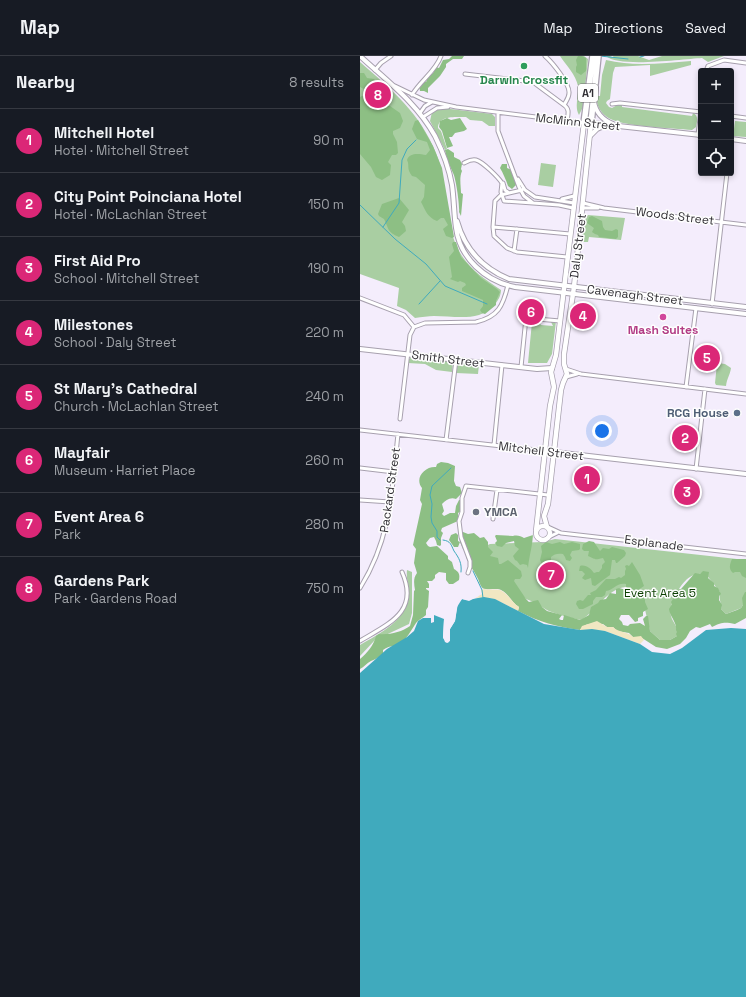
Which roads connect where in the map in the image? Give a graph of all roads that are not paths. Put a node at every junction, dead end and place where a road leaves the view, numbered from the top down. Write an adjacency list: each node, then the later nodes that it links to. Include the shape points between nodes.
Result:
1 (360, 56): 9 (street)
2 (390, 56): 9 (street)
3 (441, 56): 13 (street)
4 (545, 56): 16 (street, via 569,89 569,97)
5 (598, 56): 6 (highway, A1)
6 (594, 61): 12 (highway, A1); 25 (highway, A1)
7 (746, 63): 8 (street, via 724,60)
8 (707, 68)
9 (375, 70): 11 (street)
10 (465, 74): 16 (street, via 533,82)
11 (394, 86): 13 (street); 19 (street)
12 (594, 93): 26 (highway, A1); 28 (street, via 599,115 610,123)
13 (412, 95): 14 (street)
14 (432, 102): 17 (street); 19 (street)
15 (612, 104): 18 (street)
16 (564, 105): 24 (street, via 568,110)
17 (456, 107): 20 (street, McMinn Street); 22 (street, via 438,107)
18 (698, 112)
19 (420, 113): 22 (street)
20 (498, 113): 24 (street, McMinn Street); 34 (street, via 498,131)
21 (734, 116): 23 (street)
22 (423, 117): 51 (street, via 446,162)
23 (746, 118)
24 (567, 121): 25 (street, McMinn Street)
25 (584, 123): 26 (highway, McMinn Street); 42 (main road, Daly Street)
26 (591, 123): 27 (street, McMinn Street); 30 (main road, Daly Street)
27 (608, 125): 28 (street, McMinn Street); 30 (street, via 596,129)
28 (622, 127): 29 (street, McMinn Street)
29 (698, 135)
30 (590, 136): 52 (main road, Daly Street)
31 (734, 139): 32 (street)
32 (746, 141)
33 (464, 163): 36 (street, via 478,161)
34 (514, 170): 37 (street); 38 (street)
35 (727, 176): 54 (street)
36 (502, 181): 39 (street); 40 (street)
37 (521, 190): 38 (street); 39 (street); 45 (street)
38 (525, 190): 41 (street)
39 (509, 193): 40 (street)
40 (501, 195): 46 (street); 47 (street)
41 (532, 196): 43 (street); 45 (street)
42 (574, 196): 44 (street); 48 (main road, Daly Street)
43 (546, 198): 44 (street); 50 (street)
44 (558, 199): 48 (street)
45 (529, 200): 49 (street)
46 (495, 201): 47 (street); 56 (street)
47 (506, 201): 49 (street)
48 (574, 202): 52 (main road); 53 (main road, Daly Street)
49 (535, 203): 50 (street)
50 (546, 204): 53 (street)
51 (454, 205): 63 (street, Cavenagh Street, via 461,234 473,254 486,267); 65 (street, Cavenagh Street, via 458,237 468,257 486,276)
52 (583, 206): 53 (main road); 54 (street, Woods Street); 59 (main road, Daly Street)
53 (573, 208): 58 (main road, Daly Street)
54 (721, 222): 55 (street, Woods Street); 75 (street)
55 (746, 225)
56 (493, 227): 57 (street); 60 (street, via 494,236 507,248)
57 (518, 229): 58 (street); 60 (street)
58 (570, 234): 59 (main road); 62 (main road, Daly Street)
59 (579, 236): 61 (main road, Daly Street)
60 (514, 250): 62 (street)
61 (578, 250): 62 (main road); 67 (main road, Daly Street)
62 (567, 257): 66 (main road, Daly Street)
63 (509, 279): 64 (street, Cavenagh Street); 65 (street)
64 (531, 282): 66 (street, Cavenagh Street); 68 (street)
65 (508, 285): 68 (street, Cavenagh Street); 81 (street, via 504,300 491,317 476,322 425,323)
66 (563, 286): 67 (street, Cavenagh Street); 70 (main road, Daly Street)
67 (574, 287): 69 (street, Cavenagh Street); 71 (main road, Daly Street)
68 (530, 288): 70 (street, Cavenagh Street)
69 (608, 291): 73 (street); 74 (street, Cavenagh Street)
70 (563, 292): 71 (street, Cavenagh Street); 80 (main road, Daly Street)
71 (573, 295): 73 (street, Cavenagh Street); 89 (main road, Daly Street, via 564,354)
72 (360, 298): 81 (street, via 404,315)
73 (608, 298): 77 (street, Cavenagh Street)
74 (696, 302): 75 (street, Cavenagh Street); 77 (street, Cavenagh Street)
75 (712, 304): 76 (street, Cavenagh Street); 78 (street)
76 (746, 307)
77 (696, 308): 78 (street, Cavenagh Street); 93 (street)
78 (711, 310): 79 (street, Cavenagh Street)
79 (746, 314)
80 (560, 321): 86 (street, via 526,318); 87 (main road, Daly Street)
81 (414, 327): 83 (street)
82 (360, 349): 83 (street, Smith Street)
83 (407, 354): 84 (street, Smith Street); 96 (street)
84 (456, 360): 85 (street, Smith Street); 99 (street)
85 (502, 365): 86 (street, Smith Street); 100 (street)
86 (521, 367): 88 (street, Smith Street)
87 (553, 367): 88 (street, Smith Street); 89 (main road, via 560,364); 91 (main road)
88 (537, 369): 91 (street, Smith Street)
89 (566, 369): 90 (street); 92 (main road)
90 (581, 374): 92 (street); 93 (street)
91 (551, 376): 92 (main road, via 559,381); 101 (main road, via 554,389)
92 (566, 377): 102 (main road, via 561,390)
93 (686, 387): 94 (street)
94 (705, 389): 95 (street); 104 (street)
95 (746, 394)
96 (400, 419)
97 (360, 430): 98 (street, Mitchell Street)
98 (398, 434): 99 (street, Mitchell Street); 105 (street, Packard Street)
99 (446, 440): 100 (street, Mitchell Street)
100 (494, 445): 101 (street, Mitchell Street)
101 (545, 451): 102 (main road, Mitchell Street); 108 (main road)
102 (554, 452): 104 (street, Mitchell Street); 109 (main road)
103 (360, 468): 105 (street)
104 (696, 469): 106 (street, Mitchell Street)
105 (394, 472): 111 (street, Packard Street)
106 (746, 474)
107 (497, 490): 108 (street); 112 (street); 119 (street, via 465,487 459,521 461,537 470,561)
108 (540, 494): 109 (street); 114 (main road)
109 (548, 495): 113 (main road, via 544,516)
110 (360, 501): 111 (street)
111 (390, 502): 120 (street, Packard Street, via 387,526 380,548)
112 (493, 520)
113 (548, 527): 114 (main road, via 539,526); 115 (street, Esplanade); 116 (main road, via 550,534)
114 (536, 531): 116 (main road, via 538,538)
115 (561, 533): 116 (street, Esplanade); 117 (street, Esplanade)
116 (547, 538)
117 (746, 554)
118 (402, 572): 121 (street, via 407,591 406,602 401,612 393,622)
119 (468, 573)
120 (360, 588)
121 (360, 641)

